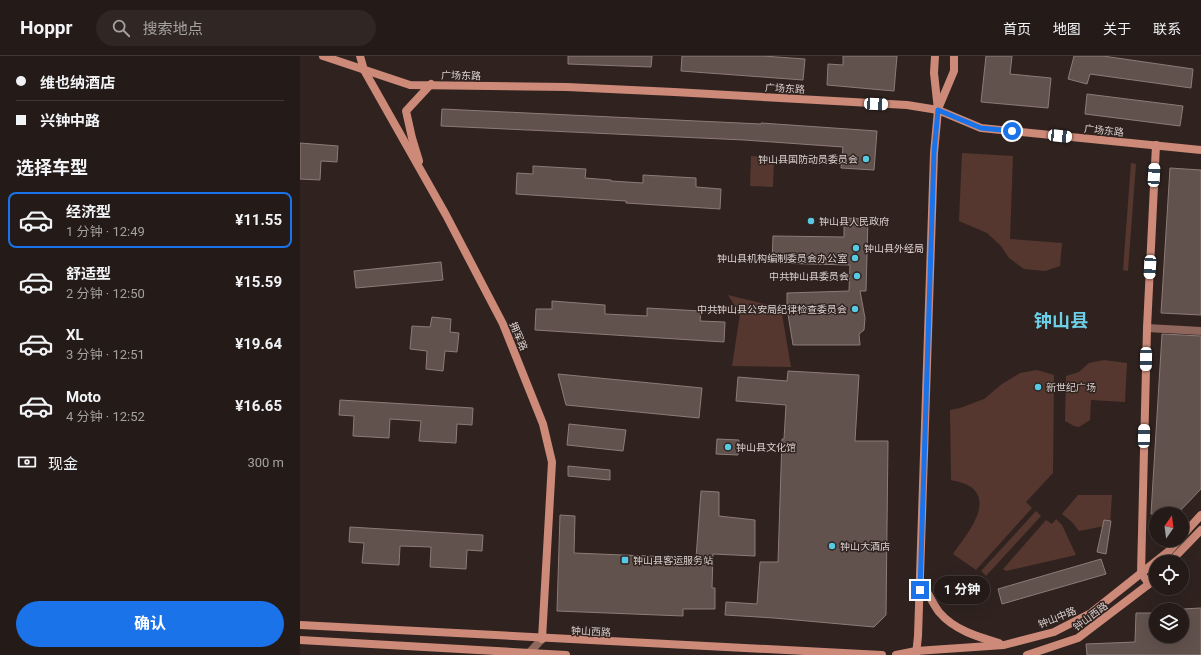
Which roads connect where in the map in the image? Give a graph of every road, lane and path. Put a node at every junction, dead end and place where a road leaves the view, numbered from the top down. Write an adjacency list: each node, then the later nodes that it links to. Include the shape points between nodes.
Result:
1 (323, 56): 5 (main road, 广场东路)
2 (360, 56): 5 (main road, 拥军路)
3 (935, 56): 7 (main road)
4 (954, 56): 7 (main road, via 954,71)
5 (364, 70): 6 (main road, 广场东路, via 410,84); 10 (main road, 拥军路)
6 (430, 84): 7 (main road, 广场东路, via 674,92 907,105); 10 (main road, via 406,112)
7 (938, 110): 8 (main road, 广场东路, via 981,128); 19 (main road, via 934,153)
8 (1156, 146): 9 (main road, 广场东路); 11 (main road)
9 (1201, 150)
10 (425, 179): 22 (main road, 拥军路, via 503,324 543,424 552,462)
11 (1147, 328): 12 (street); 18 (main road)
12 (1201, 331)
13 (1201, 515): 14 (main road)
14 (1189, 528)
15 (1201, 530): 17 (main road)
16 (1173, 547): 18 (main road, 钟山中路)
17 (1177, 555)
18 (1141, 573): 20 (main road); 24 (main road, 钟山中路, via 1091,613 1054,632)
19 (920, 580): 24 (main road, via 940,612 953,624 975,636); 25 (main road)
20 (1149, 584): 30 (main road, 钟山西路, via 1078,638)
21 (300, 625): 22 (main road, 钟山西路)
22 (542, 639): 26 (street); 28 (main road, 钟山西路)
23 (300, 640): 26 (main road)
24 (1004, 645): 25 (main road, 钟山中路)
25 (916, 653): 29 (main road)
26 (529, 654): 27 (main road)
27 (566, 655)
28 (882, 655)
29 (896, 655)
30 (1027, 655)

